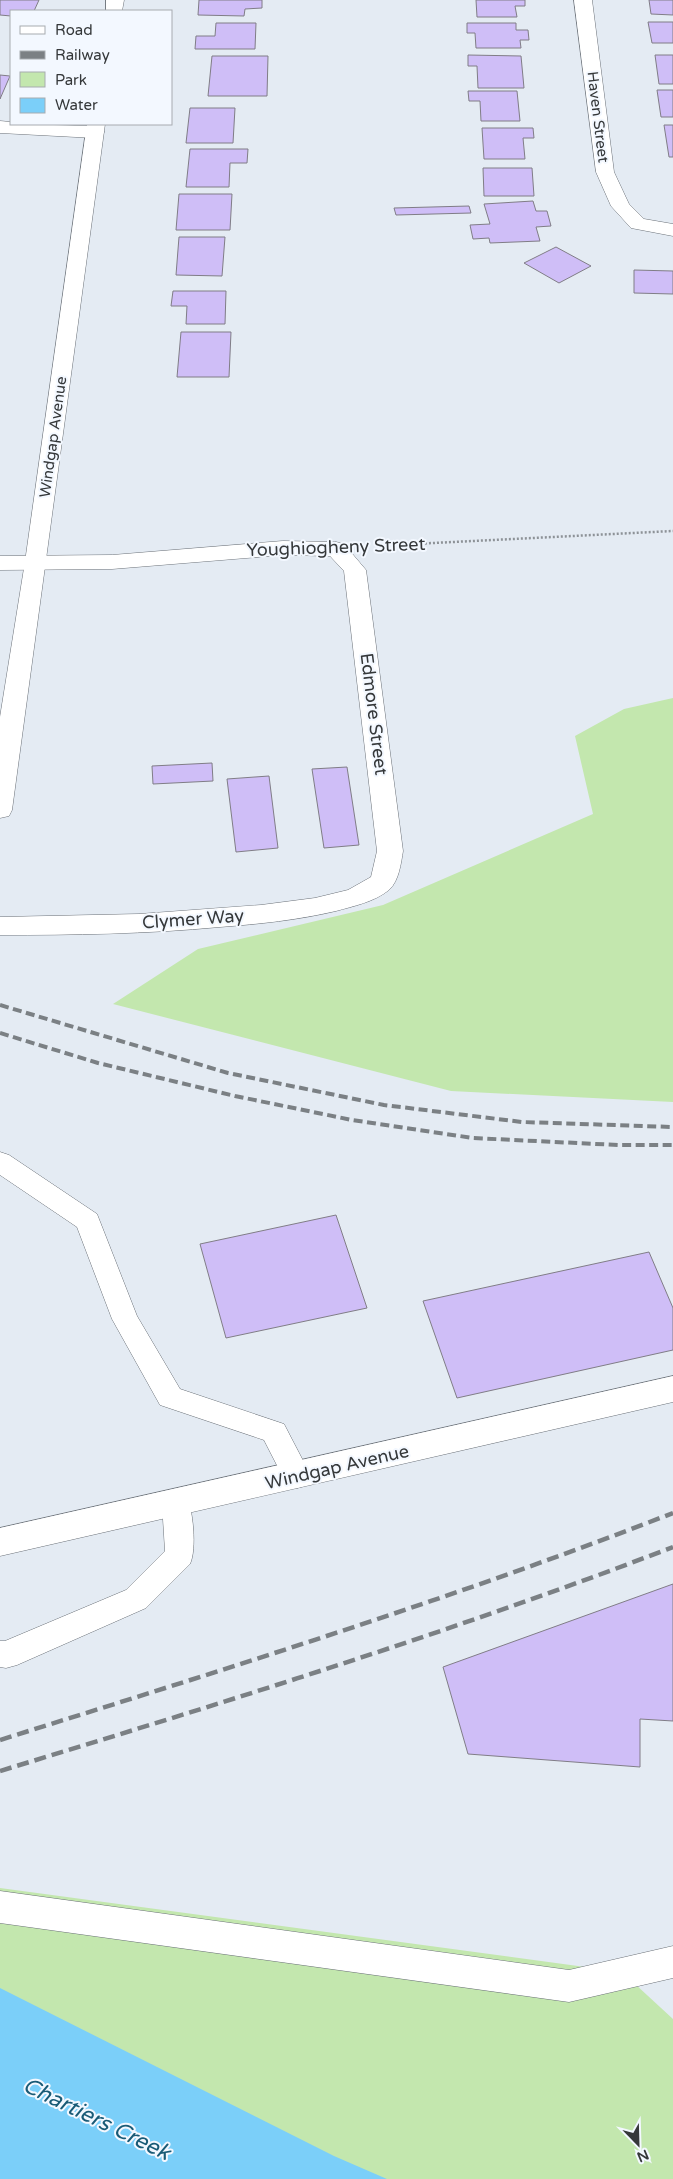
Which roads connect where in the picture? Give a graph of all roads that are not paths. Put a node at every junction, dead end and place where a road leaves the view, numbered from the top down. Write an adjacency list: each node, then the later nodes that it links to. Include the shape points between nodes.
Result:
1 (583, 0): 4 (street, Haven Street, via 605,172 621,206 638,224)
2 (0, 127): 3 (street)
3 (96, 128): 6 (street, Windgap Avenue)
4 (673, 230)
5 (336, 549): 6 (street, Youghiogheny Street, via 283,548 112,562); 9 (street, Edmore Street, via 355,570 390,851 387,870)
6 (36, 562): 7 (street, Youghiogheny Street); 8 (street, Windgap Avenue)
7 (0, 563)
8 (0, 810)
9 (380, 883): 10 (street, Clymer Way, via 356,898 263,914 175,921)
10 (0, 926)
11 (0, 1162): 13 (lane, via 88,1221 125,1319 170,1397 274,1432)
12 (673, 1388): 13 (street, Windgap Avenue)
13 (297, 1476): 14 (street, Windgap Avenue)
14 (176, 1503): 15 (street, Windgap Avenue); 16 (lane, via 180,1555 136,1599 6,1655)
15 (0, 1542)
16 (0, 1654)
17 (0, 1907): 18 (lane, via 569,1986)
18 (673, 1962)

